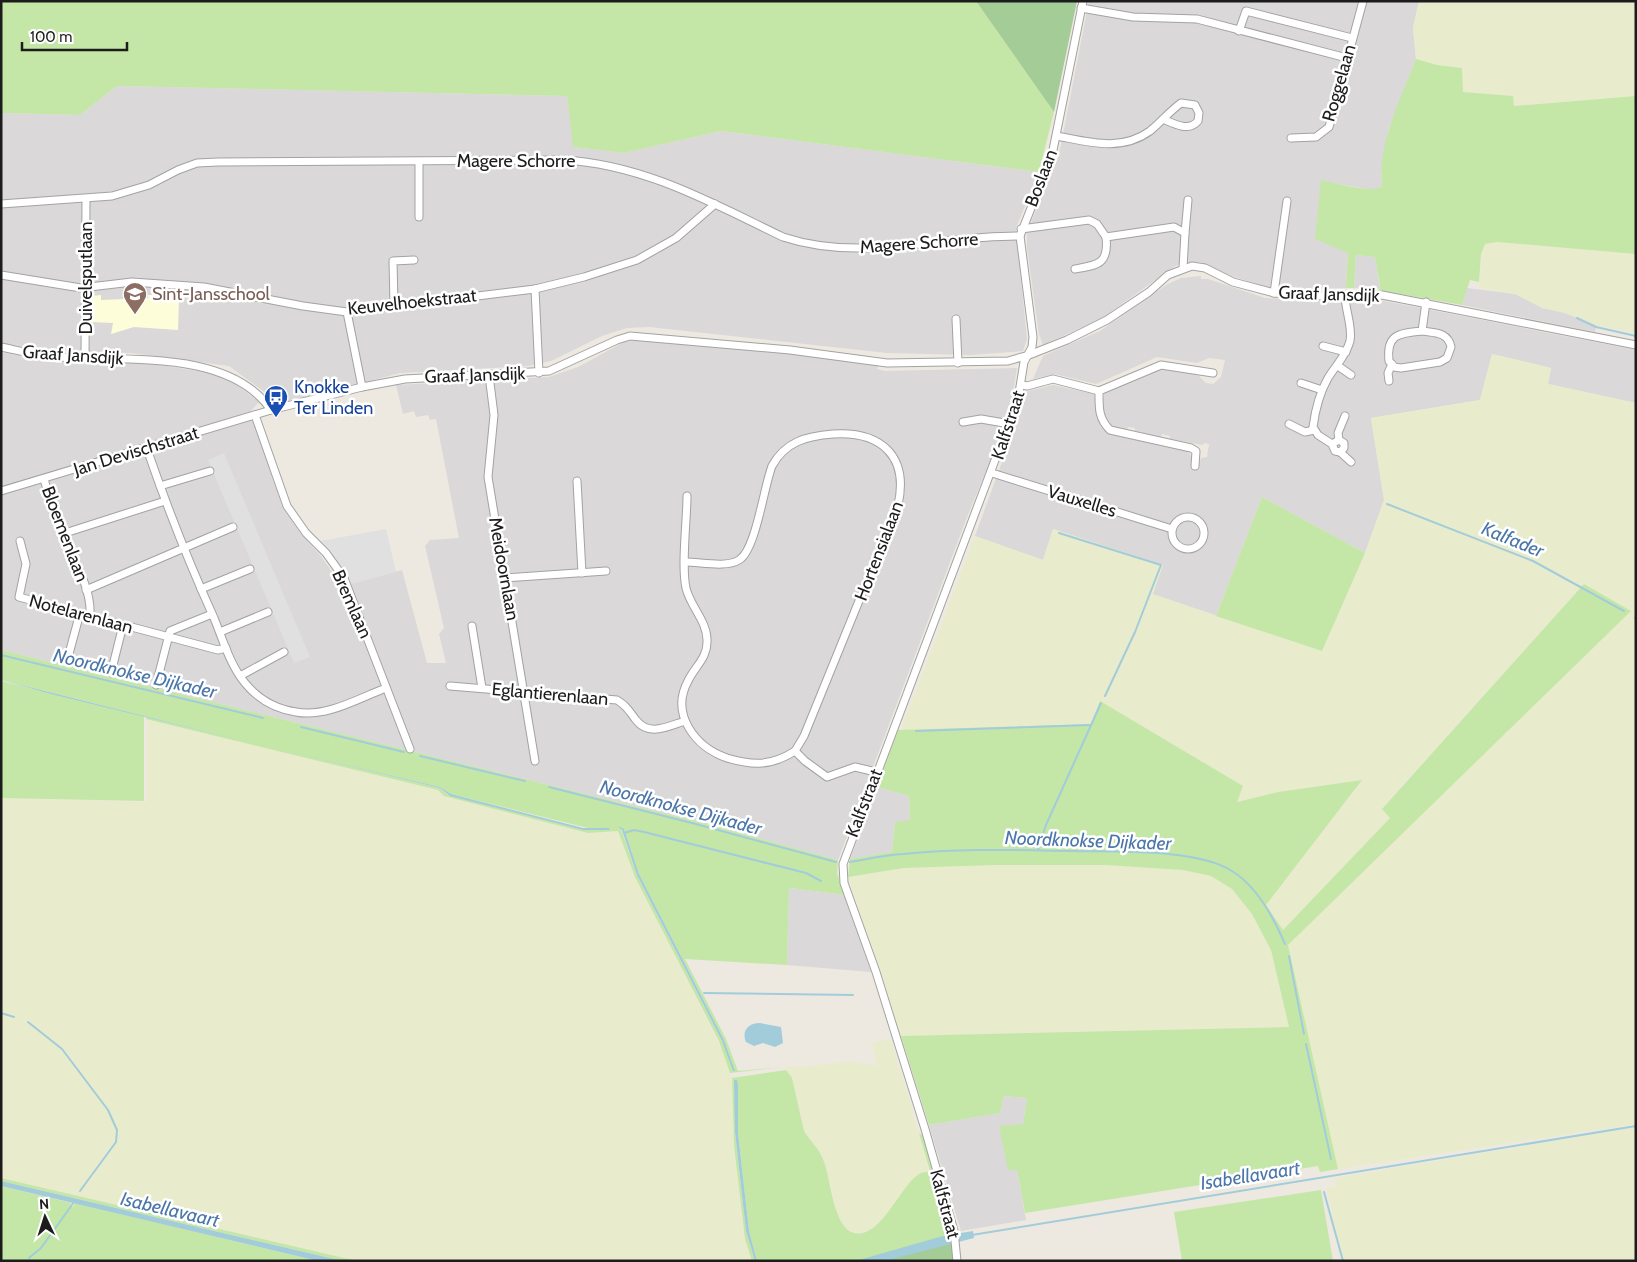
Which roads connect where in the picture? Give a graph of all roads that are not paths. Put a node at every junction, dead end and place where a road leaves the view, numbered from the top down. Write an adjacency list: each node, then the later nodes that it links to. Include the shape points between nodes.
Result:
1 (1248, 1): 4 (street)
2 (1363, 1): 6 (street, Roggelaan)
3 (1082, 5): 5 (street, via 1133,18 1197,19); 9 (street, Boslaan)
4 (1246, 10): 5 (street); 6 (street)
5 (1239, 31): 7 (street)
6 (1352, 38): 7 (street, Roggelaan)
7 (1347, 58): 10 (street, Roggelaan, via 1329,127 1316,137)
8 (1163, 119): 8 (street, via 1181,103 1195,105 1199,113 1198,121 1190,127); 9 (street, via 1141,136 1124,143 1096,143)
9 (1057, 136): 18 (street, Boslaan, via 1045,176)
10 (1291, 138)
11 (419, 162): 12 (street, Magere Schorre, via 197,164 129,192); 16 (street, Magere Schorre, via 594,161 671,183); 17 (street)
12 (86, 199): 15 (street, Magere Schorre); 25 (street, Duivelsputlaan)
13 (1188, 200): 19 (street)
14 (1287, 201): 27 (street)
15 (1, 204)
16 (715, 204): 18 (street, Magere Schorre, via 783,237 840,249 895,248); 26 (street, Keuvelhoekstraat, via 676,238 637,260)
17 (419, 217)
18 (1021, 232): 20 (street, Magere Schorre, via 1089,220 1098,224); 38 (street, via 1033,337)
19 (1185, 233): 20 (street, via 1174,227); 22 (street)
20 (1106, 236): 23 (street, via 1108,249 1103,259 1094,266)
21 (414, 260): 30 (street, via 393,261)
22 (1183, 268): 27 (street, Graaf Jansdijk, via 1205,268 1233,282); 38 (street, Graaf Jansdijk, via 1168,275 1107,320)
23 (1075, 269)
24 (1, 275): 25 (street, Keuvelhoekstraat, via 81,288)
25 (87, 286): 31 (street, Keuvelhoekstraat, via 132,282 204,287); 39 (street, Duivelsputlaan)
26 (534, 289): 30 (street, Keuvelhoekstraat); 43 (street)
27 (1274, 293): 28 (street, Graaf Jansdijk)
28 (1345, 295): 29 (street, Graaf Jansdijk, via 1382,295); 37 (street, via 1351,333)
29 (1426, 302): 33 (street); 34 (street, Graaf Jansdijk)
30 (394, 305): 31 (street, Keuvelhoekstraat)
31 (348, 312): 50 (street)
32 (956, 319): 40 (street)
33 (1422, 331): 41 (street, via 1408,332 1392,339 1388,352); 41 (street, via 1447,337 1451,348 1447,358 1401,368)
34 (1636, 345)
35 (1323, 346): 37 (street)
36 (1, 347): 39 (street, Graaf Jansdijk, via 39,355)
37 (1346, 352): 42 (street)
38 (1029, 355): 40 (street, Graaf Jansdijk, via 1008,360); 49 (street, Kalfstraat, via 1024,362)
39 (85, 358): 53 (street, Graaf Jansdijk, via 142,360 220,371 252,389)
40 (958, 363): 43 (street, Graaf Jansdijk, via 887,363 638,335 617,340 559,368)
41 (1392, 364): 47 (street)
42 (1338, 366): 46 (street); 52 (street)
43 (539, 373): 45 (street, Graaf Jansdijk)
44 (1212, 373): 51 (street, via 1161,365)
45 (489, 375): 50 (street, Graaf Jansdijk, via 405,378); 83 (street, Meidoornlaan, via 494,415 488,477)
46 (1351, 376)
47 (1389, 381)
48 (1301, 383): 52 (street)
49 (1022, 384): 51 (street, via 1027,386 1053,379); 57 (street, Kalfstraat)
50 (362, 387): 53 (street, Graaf Jansdijk)
51 (1099, 390): 65 (street, via 1099,413 1110,430 1191,448 1196,451)
52 (1322, 390): 59 (street)
53 (272, 410): 54 (street, Jan Devischstraat)
54 (255, 415): 62 (street, Jan Devischstraat); 101 (street, Bremlaan, via 286,506 344,578)
55 (1345, 416): 60 (street, via 1338,433)
56 (963, 422): 57 (street, via 981,419)
57 (1010, 424): 67 (street, Kalfstraat)
58 (1289, 424): 59 (street, via 1306,432)
59 (1314, 430): 61 (street)
60 (1339, 440): 61 (street); 63 (street, via 1344,447)
61 (1332, 444): 63 (street, via 1333,450)
62 (147, 449): 68 (street, Jan Devischstraat); 70 (street)
63 (1340, 452): 64 (street)
64 (1351, 462)
65 (1195, 466)
66 (210, 471): 70 (street)
67 (992, 473): 75 (street, Vauxelles); 108 (street, Kalfstraat)
68 (44, 479): 71 (street, Jan Devischstraat); 76 (street, Bloemenlaan)
69 (577, 481): 82 (street)
70 (160, 486): 73 (street)
71 (1, 491)
72 (687, 496): 79 (street)
73 (165, 501): 76 (street); 78 (street)
74 (232, 526): 78 (street, Bloemenlaan)
75 (1172, 529): 75 (street, via 1173,541 1186,550 1198,546 1204,536 1201,524 1189,517 1181,519)
76 (62, 534): 85 (street, Bloemenlaan)
77 (20, 542): 87 (street, Notelarenlaan, via 26,564 20,597)
78 (184, 548): 84 (street); 85 (street, Bloemenlaan)
79 (686, 562): 104 (street, via 686,587 707,634 707,649 685,690 682,701); 106 (street, Hortensialaan, via 730,563 740,560 750,547 772,466 792,444 814,436 850,433 872,438 891,452 901,476 898,505 804,736)
80 (250, 569): 84 (street)
81 (606, 571): 82 (street)
82 (582, 573): 83 (street)
83 (506, 578): 103 (street, Meidoornlaan)
84 (201, 589): 88 (street)
85 (86, 590): 89 (street, Bloemenlaan, via 91,604)
86 (268, 612): 92 (street)
87 (80, 613): 89 (street, Notelarenlaan); 96 (street)
88 (212, 614): 92 (street); 93 (street, via 170,631)
89 (90, 616): 90 (street, Notelarenlaan)
90 (123, 625): 93 (street, Notelarenlaan); 97 (street)
91 (472, 626): 102 (street, Eglantierenlaan)
92 (220, 632): 94 (street)
93 (168, 637): 94 (street, Notelarenlaan, via 218,650); 99 (street)
94 (226, 648): 98 (street)
95 (284, 652): 98 (street)
96 (67, 661)
97 (111, 673)
98 (240, 676): 101 (street, via 262,700 298,713 328,710)
99 (156, 685)
100 (450, 686): 102 (street, Eglantierenlaan)
101 (386, 688): 105 (street, Bremlaan)
102 (482, 688): 103 (street, Eglantierenlaan)
103 (525, 690): 104 (street, Eglantierenlaan, via 617,700 628,707 643,727 655,730); 107 (street, Meidoornlaan)
104 (685, 721): 106 (street, via 696,740 711,752 747,764 771,763)
105 (410, 749)
106 (795, 751): 108 (street, via 827,777 855,767)
107 (535, 761)
108 (876, 772): 109 (street, Kalfstraat, via 845,856 843,877 896,1036 954,1231)
109 (958, 1261)

